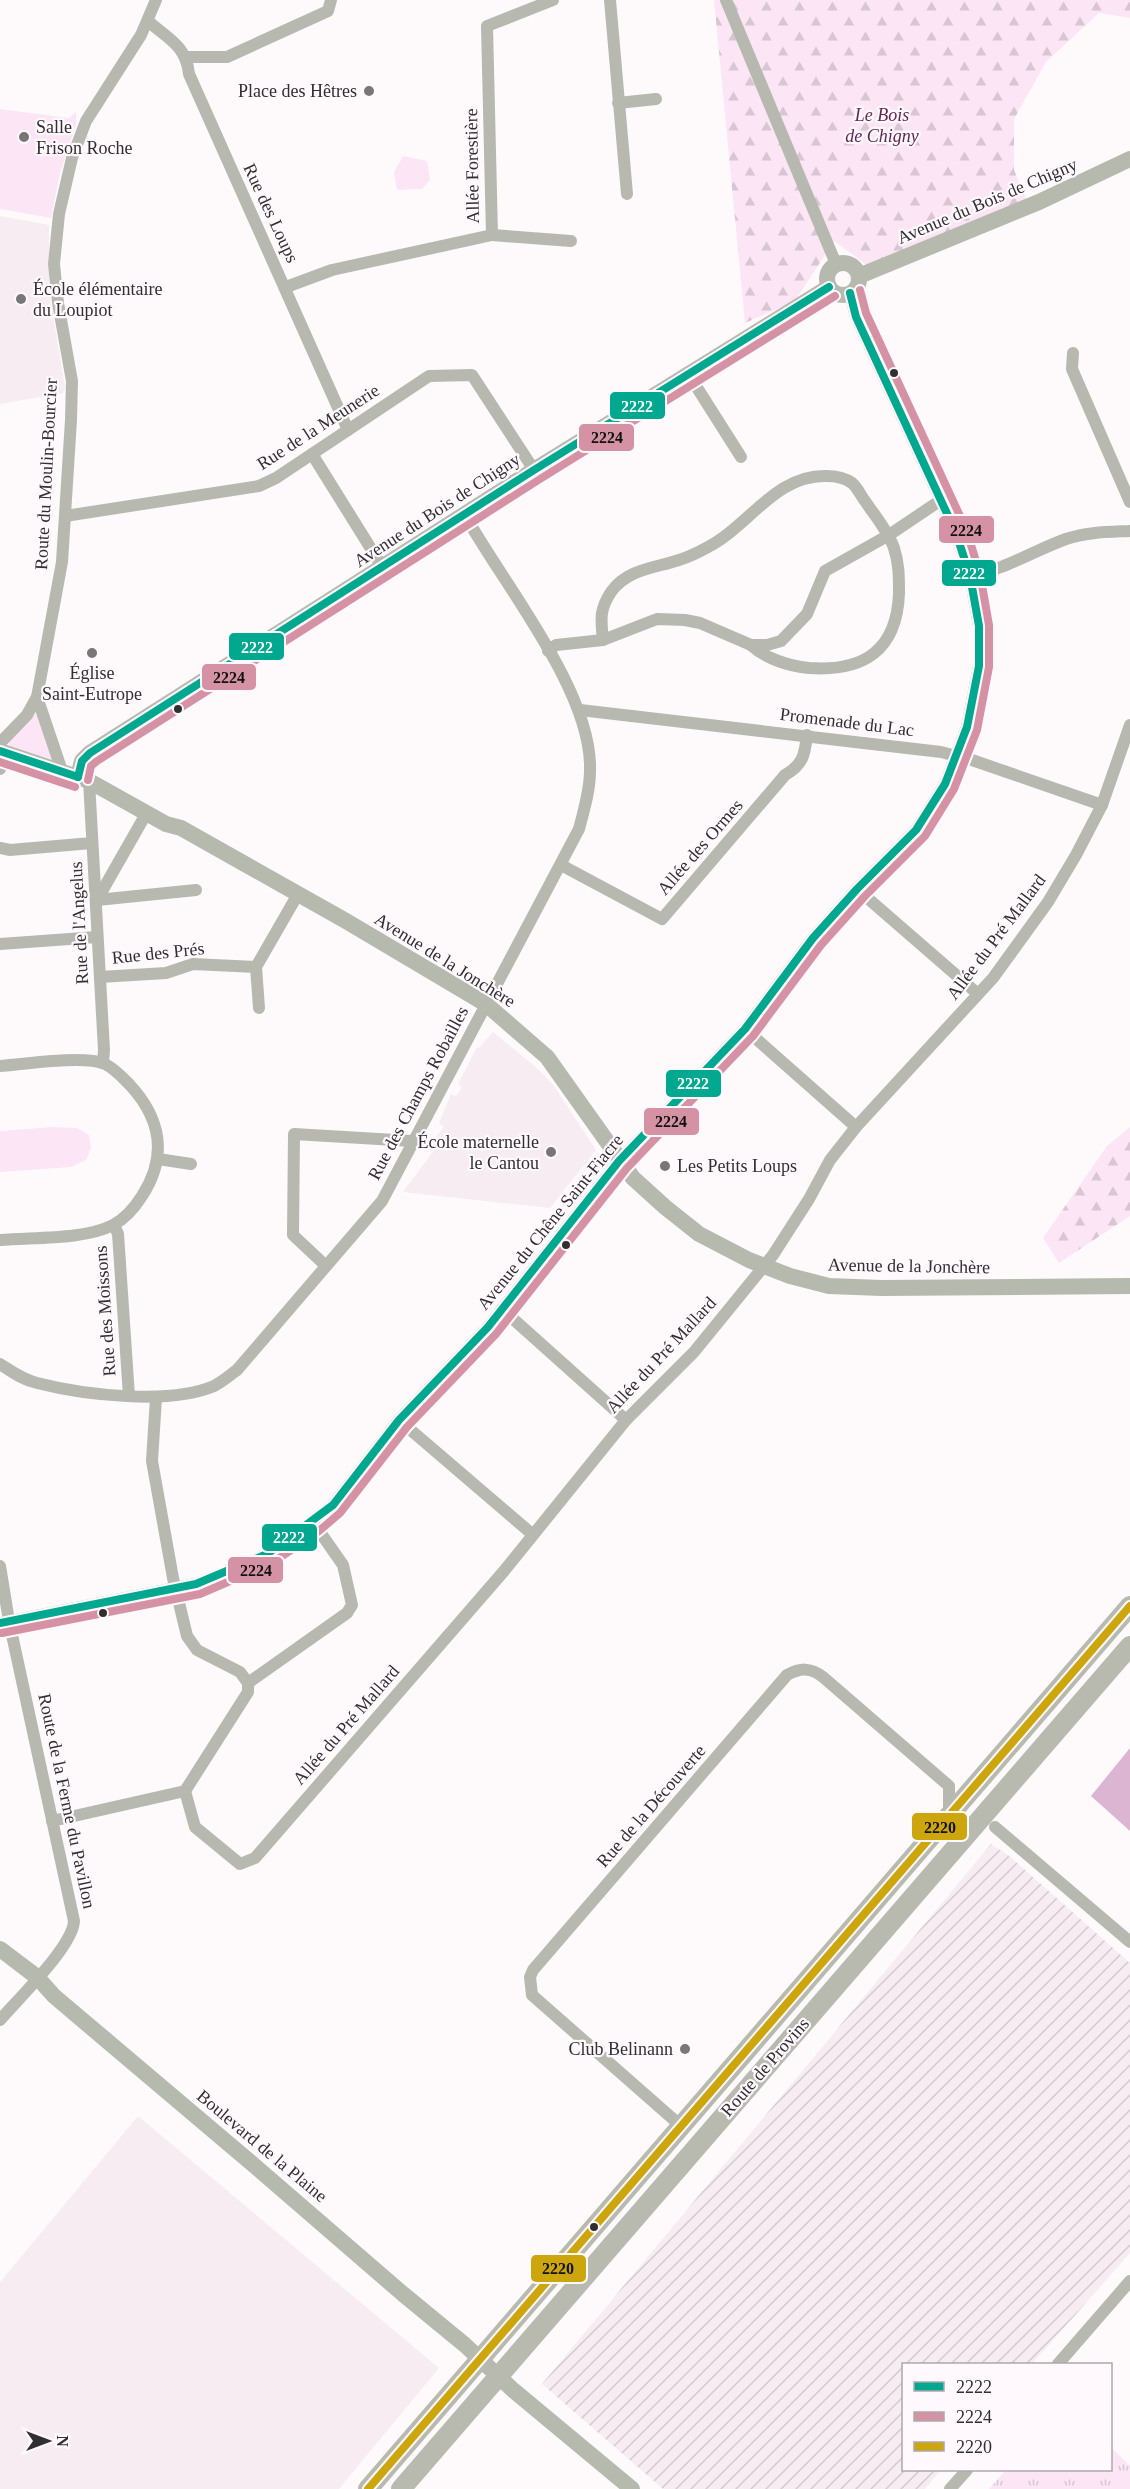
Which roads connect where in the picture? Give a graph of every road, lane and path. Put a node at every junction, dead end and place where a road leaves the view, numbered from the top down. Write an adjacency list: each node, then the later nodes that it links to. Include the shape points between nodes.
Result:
1 (156, 0): 6 (street, Route du Moulin-Bourcier)
2 (331, 0): 7 (street, via 328,12 227,57)
3 (553, 0): 12 (street, Allée Forestière, via 487,26)
4 (610, 0): 9 (street)
5 (726, 0): 14 (street)
6 (148, 21): 7 (street); 28 (street, Route du Moulin-Bourcier, via 86,121 72,158 59,214 54,264 72,381)
7 (187, 57): 16 (street, Rue des Loups, via 189,74)
8 (656, 99): 9 (street)
9 (618, 103): 11 (street)
10 (1130, 159): 15 (main road, Avenue du Bois de Chigny, via 1039,202)
11 (627, 194)
12 (492, 235): 13 (street); 16 (street, Allée Forestière, via 332,270)
13 (571, 241)
14 (836, 264): 15 (main road, via 850,264); 17 (main road, via 828,274)
15 (859, 276): 18 (main road)
16 (286, 287): 21 (street, Rue des Loups)
17 (829, 287): 18 (main road, via 838,294); 20 (main road, Avenue du Bois de Chigny)
18 (850, 293): 25 (street, Avenue du Chêne Saint-Fiacre, via 856,316)
19 (1073, 354): 26 (street, via 1072,369)
20 (689, 375): 23 (street); 24 (main road, Avenue du Bois de Chigny)
21 (348, 430): 22 (street, Rue de la Meunerie); 24 (street, Rue de la Meunerie, via 429,376 472,375)
22 (312, 454): 28 (street, Rue de la Meunerie, via 259,486); 31 (street)
23 (741, 457)
24 (534, 470): 27 (main road, Avenue du Bois de Chigny)
25 (940, 500): 30 (street); 32 (street, Avenue du Chêne Saint-Fiacre)
26 (1130, 502)
27 (465, 515): 31 (main road, Avenue du Bois de Chigny); 35 (street, Rue des Champs Robailles)
28 (64, 516): 36 (street, Route du Moulin-Bourcier, via 62,562)
29 (1130, 531): 32 (street, via 1067,539)
30 (889, 535): 33 (street, via 853,483 833,476 809,476 788,484 710,547 630,576 612,591 600,613); 34 (street, via 825,571 807,614 781,641); 34 (street, via 899,570 898,608 890,637 868,659 832,669 795,666 760,654)
31 (383, 568): 43 (main road, Avenue du Bois de Chigny, via 90,753)
32 (970, 576): 41 (street, Avenue du Chêne Saint-Fiacre, via 979,626 980,666)
33 (603, 640): 34 (street, via 670,619 700,623); 35 (street, via 556,645)
34 (751, 645)
35 (548, 651): 37 (street, Rue des Champs Robailles)
36 (37, 697): 40 (street, Route du Moulin-Bourcier); 43 (street, Rue de l'Angelus)
37 (580, 710): 39 (street, Promenade du Lac); 48 (street, Rue des Champs Robailles, via 590,770 579,829)
38 (1130, 725): 44 (street, Allée du Pré Mallard)
39 (807, 735): 41 (street, Promenade du Lac); 48 (street, Allée des Ormes, via 804,756 797,768 785,775 662,919)
40 (2, 749): 42 (street); 43 (main road, Avenue de la Jonchère)
41 (958, 756): 44 (street, Promenade du Lac); 49 (street, Avenue du Chêne Saint-Fiacre, via 916,830)
42 (0, 769)
43 (76, 776): 45 (main road, Avenue de la Jonchère); 46 (street, Rue de l'Angelus)
44 (1102, 806): 57 (street, Allée du Pré Mallard, via 1048,902)
45 (146, 814): 51 (main road, Avenue de la Jonchère, via 181,828); 52 (street)
46 (92, 843): 47 (street); 52 (street, Rue de l'Angelus)
47 (0, 848)
48 (561, 865): 58 (street, Rue des Champs Robailles)
49 (857, 889): 57 (street); 60 (street, Avenue du Chêne Saint-Fiacre, via 813,938)
50 (196, 890): 52 (street)
51 (298, 894): 55 (street); 58 (main road, Avenue de la Jonchère)
52 (97, 900): 53 (street, Rue de l'Angelus)
53 (97, 937): 54 (street); 56 (street, Rue de l'Angelus)
54 (0, 944)
55 (256, 967): 56 (street, Rue des Prés, via 193,964 166,973); 59 (street)
56 (100, 977): 61 (street, Rue de l'Angelus)
57 (978, 994): 63 (street, Allée du Pré Mallard)
58 (486, 1004): 64 (street, Rue des Champs Robailles); 66 (main road, Avenue de la Jonchère, via 547,1057)
59 (259, 1008)
60 (745, 1029): 63 (street); 66 (street, Avenue du Chêne Saint-Fiacre)
61 (103, 1063): 62 (street, via 78,1060); 65 (street, via 144,1100 155,1124)
62 (0, 1066)
63 (856, 1127): 71 (street, Allée du Pré Mallard, via 830,1160)
64 (412, 1141): 70 (street, Rue des Champs Robailles, via 382,1201); 70 (street, via 294,1134 293,1235)
65 (158, 1159): 67 (street); 68 (street, via 152,1180 137,1204)
66 (619, 1161): 71 (main road, Avenue de la Jonchère, via 657,1200 699,1234); 73 (street, Avenue du Chêne Saint-Fiacre)
67 (191, 1164)
68 (114, 1225): 69 (street, via 81,1233); 75 (street, Rue des Moissons)
69 (0, 1240)
70 (326, 1266): 76 (street, Rue des Champs Robailles, via 237,1370 215,1385)
71 (765, 1266): 72 (main road, Avenue de la Jonchère, via 829,1286); 78 (street, Allée du Pré Mallard, via 694,1352)
72 (1130, 1286)
73 (502, 1309): 77 (street, Avenue du Chêne Saint-Fiacre); 78 (street)
74 (0, 1364): 75 (street, Rue des Champs Robailles, via 35,1383)
75 (129, 1396): 76 (street, Rue des Champs Robailles)
76 (156, 1398): 82 (street, via 152,1461)
77 (399, 1420): 79 (street, Avenue du Chêne Saint-Fiacre, via 333,1505); 80 (street)
78 (626, 1420): 80 (street, Allée du Pré Mallard)
79 (314, 1522): 82 (street, Avenue du Chêne Saint-Fiacre, via 267,1554 196,1584); 86 (street, via 343,1565 352,1605 347,1613)
80 (532, 1534): 89 (street, Allée du Pré Mallard, via 255,1858 240,1864 195,1827)
81 (0, 1566): 84 (street, Route de la Ferme du Pavillon)
82 (176, 1588): 84 (street, Avenue du Chêne Saint-Fiacre); 86 (street, via 187,1636 197,1650 240,1672)
83 (1130, 1606): 87 (main road, Route de Provins)
84 (4, 1622): 92 (street, Route de la Ferme du Pavillon)
85 (1130, 1646): 90 (main road, Route de Provins)
86 (248, 1683): 89 (street, via 248,1692)
87 (979, 1783): 88 (street); 91 (main road, Route de Provins)
88 (949, 1786): 91 (street); 99 (street, Rue de la Découverte, via 822,1677 809,1669 794,1671 533,1970 530,1988 538,2002)
89 (185, 1791): 92 (street)
90 (997, 1798): 93 (street); 94 (main road, Route de Provins)
91 (949, 1818): 99 (main road, Route de Provins)
92 (52, 1821): 97 (street, Route de la Ferme du Pavillon, via 74,1929)
93 (995, 1827): 94 (street); 95 (street)
94 (966, 1834): 102 (main road, Route de Provins, via 527,2346)
95 (1130, 1942)
96 (0, 1949): 97 (main road, Boulevard de la Plaine)
97 (37, 1977): 98 (street, Route de la Ferme du Pavillon); 102 (main road, Boulevard de la Plaine, via 54,1996)
98 (0, 2020)
99 (681, 2126): 102 (main road, Route de Provins, via 570,2255)
100 (1130, 2281): 101 (street)
101 (1059, 2363)
102 (489, 2368): 104 (main road, Route de Provins); 105 (main road); 106 (main road, Route de Provins, via 475,2406); 107 (main road, Boulevard de la Plaine)
103 (965, 2471): 108 (street)
104 (368, 2489)
105 (387, 2489)
106 (401, 2489)
107 (632, 2489)
108 (951, 2489)

